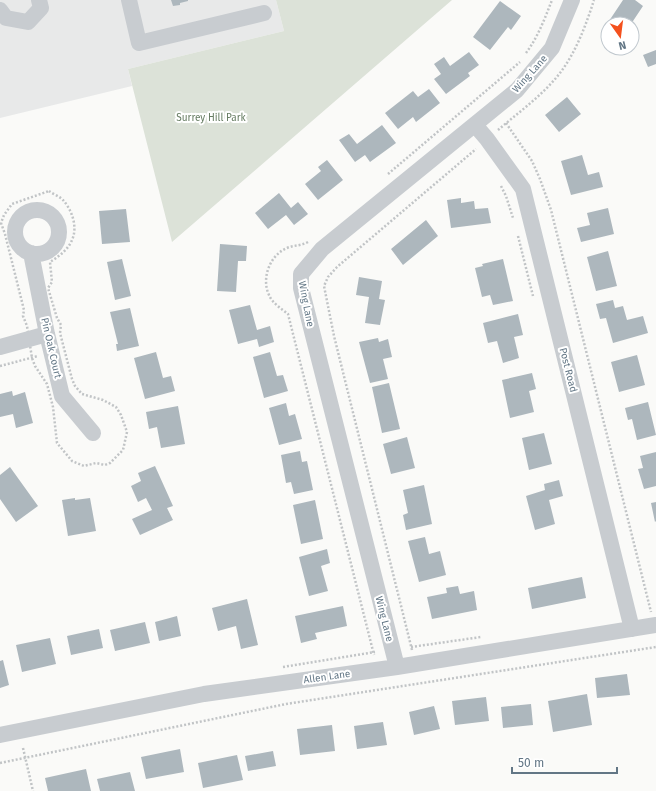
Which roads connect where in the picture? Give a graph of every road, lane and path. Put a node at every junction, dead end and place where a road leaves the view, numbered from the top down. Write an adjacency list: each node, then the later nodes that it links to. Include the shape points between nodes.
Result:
1 (39, 0): 5 (street, via 41,8 28,22 6,18)
2 (129, 0): 6 (street, via 139,43)
3 (552, 0): 7 (path, via 533,45)
4 (572, 0): 10 (street, Wing Lane, via 552,48 517,90)
5 (0, 10)
6 (264, 13)
7 (524, 56)
8 (520, 61): 13 (path)
9 (503, 119): 26 (path, via 532,161 551,210)
10 (475, 125): 27 (street, Post Road, via 523,189); 31 (street, Wing Lane, via 322,250 301,274 302,295)
11 (472, 145): 12 (path)
12 (480, 154)
13 (386, 176)
14 (500, 185): 16 (path)
15 (418, 197): 29 (path, via 337,267 324,286 334,336)
16 (514, 220)
17 (517, 233): 20 (path)
18 (309, 241): 30 (path, via 287,248 279,254 269,265 266,284 269,295 288,314)
19 (31, 253): 21 (street, Pin Oak Court)
20 (535, 303)
21 (47, 334): 22 (street); 25 (street, Pin Oak Court, via 62,396)
22 (0, 347)
23 (39, 356): 24 (path)
24 (0, 366)
25 (93, 433)
26 (654, 620): 27 (street, Allen Lane)
27 (632, 628): 31 (street, Allen Lane)
28 (656, 647): 34 (path, via 286,704)
29 (413, 652)
30 (375, 657)
31 (397, 667): 32 (street, Allen Lane, via 204,694)
32 (0, 735)
33 (23, 748): 34 (path)
34 (26, 758): 35 (path); 36 (path)
35 (0, 763)
36 (33, 791)

